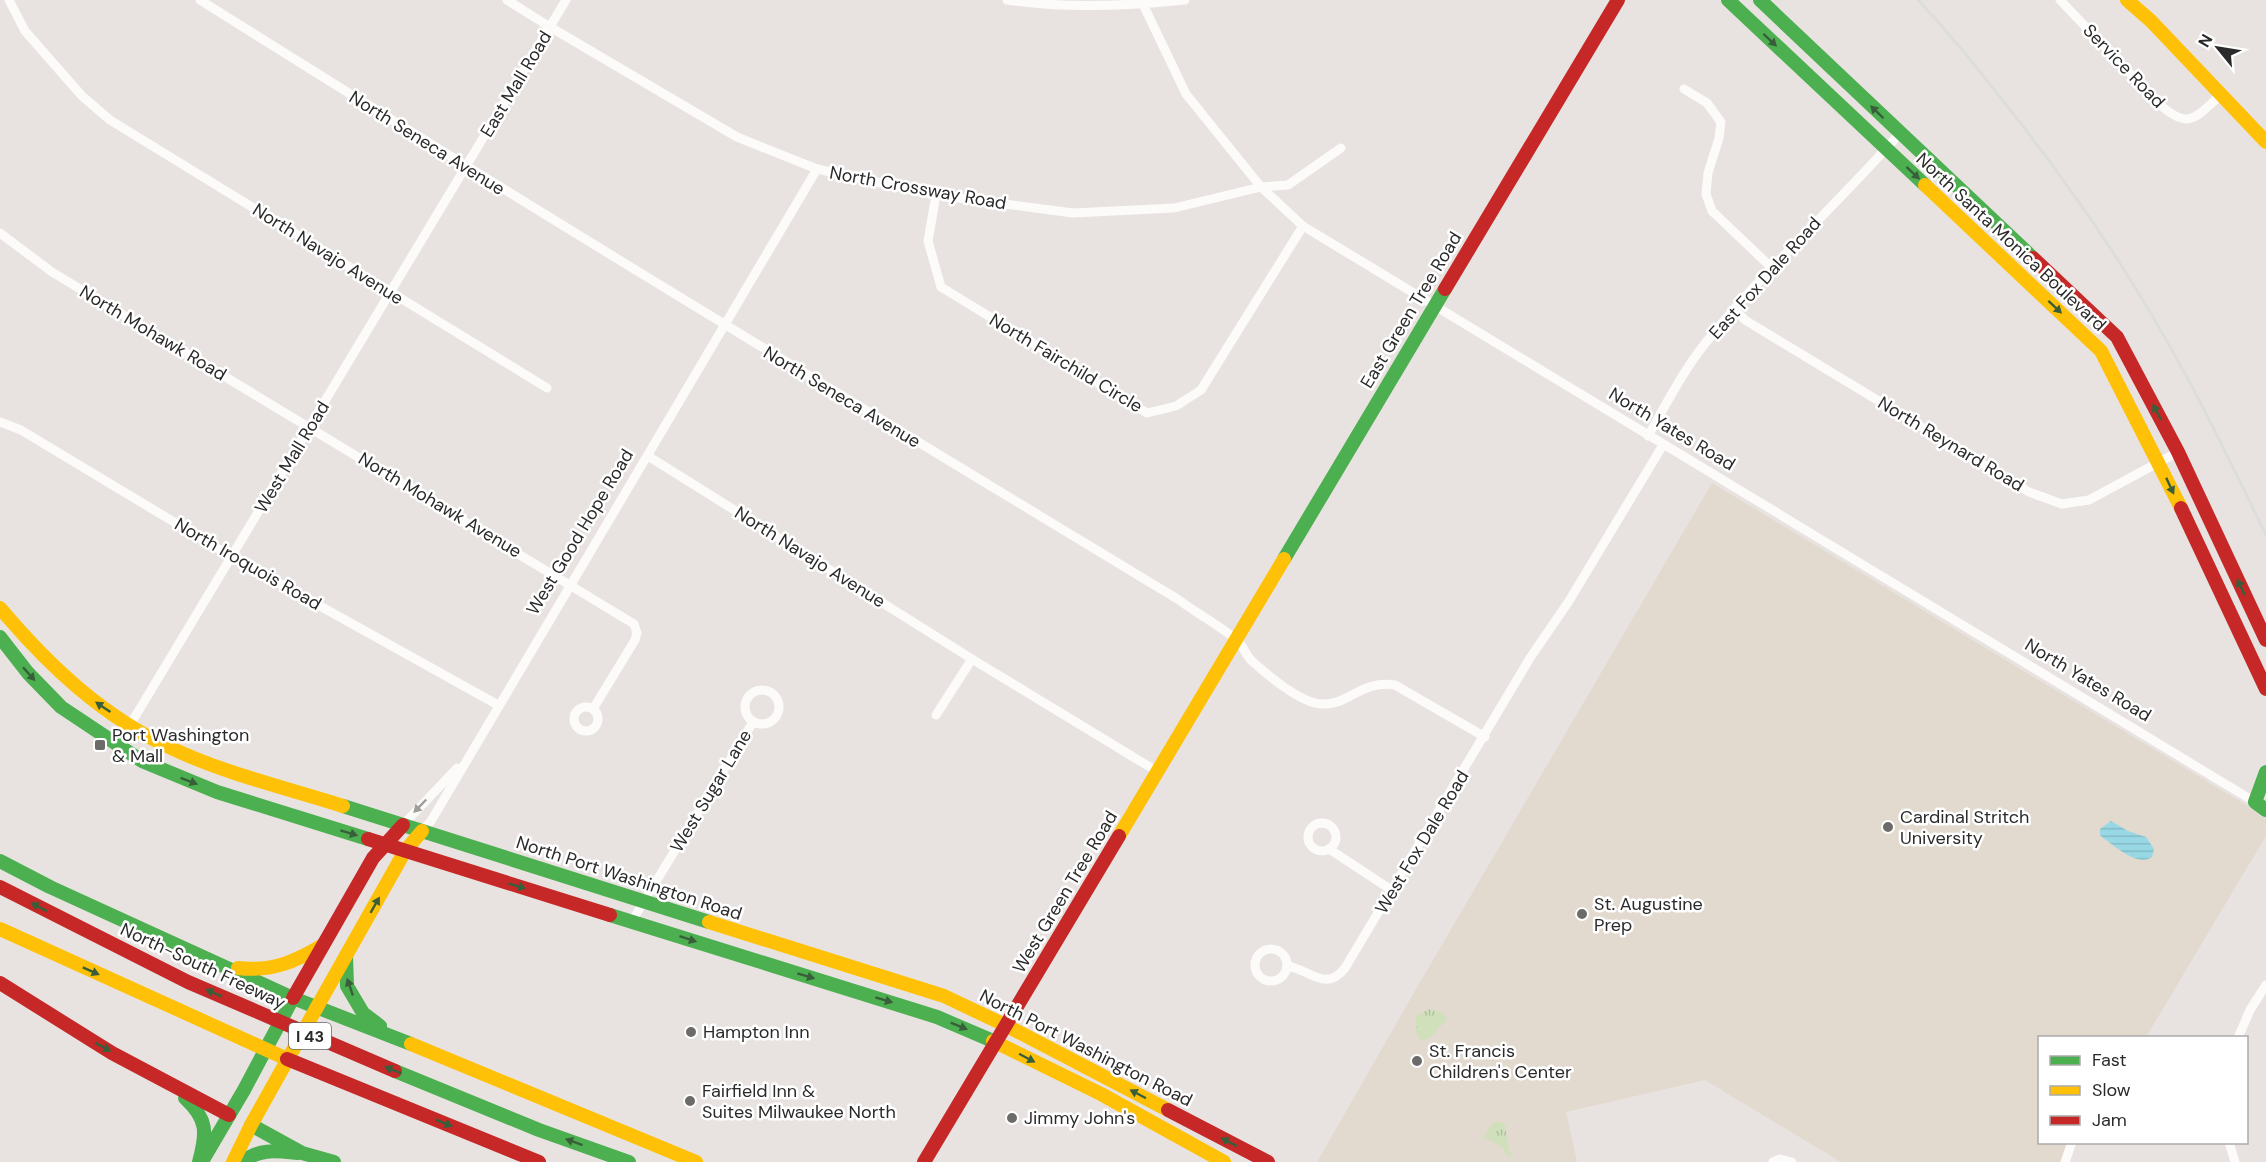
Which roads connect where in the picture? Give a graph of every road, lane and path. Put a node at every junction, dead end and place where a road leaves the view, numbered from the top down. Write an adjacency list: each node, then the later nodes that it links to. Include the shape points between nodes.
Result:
1 (9, 0): 27 (street, North Navajo Avenue, via 25,31 82,96 110,120)
2 (200, 0): 20 (street, North Seneca Avenue)
3 (507, 0): 13 (street, North Crossway Road)
4 (566, 0): 13 (street, East Mall Road)
5 (1007, 0): 12 (street, via 1033,4)
6 (1185, 0): 12 (street)
7 (1618, 0): 28 (main road, East Green Tree Road)
8 (1728, 0): 19 (main road, North Santa Monica Boulevard, one-way to 19)
9 (1760, 0): 16 (main road, North Santa Monica Boulevard, one-way to 9)
10 (2060, 0): 15 (street, Service Road, via 2173,116 2194,118)
11 (2127, 0): 15 (main road)
12 (1141, 2): 22 (street, North Yates Road, via 1186,94)
13 (550, 27): 20 (street, East Mall Road); 21 (street, North Crossway Road, via 737,137)
14 (1684, 89): 26 (street, via 1707,104 1721,122 1708,172 1706,194 1712,211)
15 (2222, 94): 17 (main road)
16 (1899, 133): 19 (street, East Fox Dale Road); 36 (main road, North Santa Monica Boulevard, one-way to 16, via 2117,337)
17 (2266, 142)
18 (1341, 148): 22 (street, North Crossway Road, via 1288,185)
19 (1886, 148): 26 (street, East Fox Dale Road); 38 (main road, North Santa Monica Boulevard, one-way to 38, via 2101,351)
20 (465, 167): 27 (street, West Mall Road); 30 (street, North Seneca Avenue)
21 (817, 170): 23 (street, North Crossway Road); 30 (street, West Good Hope Road)
22 (1261, 187): 23 (street, North Crossway Road, via 1174,208 1073,213); 24 (street, North Yates Road)
23 (936, 195): 24 (street, North Fairchild Circle, via 928,241 941,287 1147,413 1176,406 1201,390)
24 (1303, 225): 28 (street, North Yates Road)
25 (0, 233): 33 (street, North Mohawk Road, via 52,272)
26 (1772, 268): 29 (street, East Fox Dale Road)
27 (390, 293): 31 (street, North Navajo Avenue); 33 (street, West Mall Road)
28 (1434, 306): 34 (street, North Yates Road); 44 (main road, East Green Tree Road)
29 (1735, 310): 34 (street, East Fox Dale Road, via 1690,363); 38 (street, North Reynard Road, via 1745,320 2029,492 2062,504 2089,500)
30 (724, 326): 37 (street, West Good Hope Road); 44 (street, North Seneca Avenue, via 1179,600)
31 (547, 388)
32 (0, 422): 39 (street, North Iroquois Road, via 21,430)
33 (310, 427): 39 (street, West Mall Road); 40 (street, North Mohawk Avenue)
34 (1648, 436): 35 (street, North Yates Road)
35 (1663, 445): 52 (street, West Fox Dale Road); 59 (street, North Yates Road)
36 (2178, 452): 38 (street, North Reynard Road); 43 (main road, North Santa Monica Boulevard, one-way to 36)
37 (648, 456): 40 (street, West Good Hope Road); 45 (street, North Navajo Avenue)
38 (2160, 464): 46 (main road, North Santa Monica Boulevard, one-way to 46)
39 (232, 557): 47 (street, North Iroquois Road); 51 (street, West Mall Road)
40 (570, 584): 47 (street, West Good Hope Road); 48 (street, North Mohawk Avenue, via 637,628 635,640)
41 (0, 608): 51 (main road, North Port Washington Road, one-way to 41, via 82,693 40,656)
42 (0, 637): 53 (main road, North Port Washington Road, one-way to 53, via 61,707)
43 (2266, 640)
44 (1236, 641): 52 (street, North Seneca Avenue, via 1252,661 1311,702 1336,702 1374,684 1395,685); 55 (main road, West Green Tree Road)
45 (972, 659): 49 (street); 55 (street, North Navajo Avenue)
46 (2266, 689)
47 (498, 705): 54 (street, West Good Hope Road)
48 (593, 709)
49 (936, 716)
50 (753, 722): 70 (street, West Sugar Lane)
51 (130, 726): 53 (street, West Mall Road); 57 (main road, North Port Washington Road, via 167,747)
52 (1485, 737): 69 (street, West Fox Dale Road)
53 (118, 746): 60 (main road, North Port Washington Road, one-way to 60, via 183,779)
54 (467, 758): 62 (street, West Good Hope Road, one-way to 62); 63 (street, West Good Hope Road)
55 (1158, 772): 86 (main road, West Green Tree Road)
56 (2266, 772): 59 (main road)
57 (274, 784): 58 (main road, North Port Washington Road); 60 (main road)
58 (322, 800): 61 (main road); 62 (main road, North Port Washington Road)
59 (2262, 806)
60 (266, 807): 61 (main road, North Port Washington Road)
61 (314, 822): 64 (main road, North Port Washington Road, one-way to 64)
62 (403, 825): 63 (main road, North Port Washington Road); 64 (main road, West Good Hope Road)
63 (422, 831): 66 (main road, West Good Hope Road); 70 (main road, North Port Washington Road)
64 (384, 844): 66 (main road, North Port Washington Road); 74 (main road, West Good Hope Road)
65 (1329, 849): 69 (street)
66 (405, 851): 71 (main road, North Port Washington Road, one-way to 71); 76 (main road, West Good Hope Road, one-way to 66)
67 (0, 861): 77 (main road)
68 (0, 887): 101 (main road, North-South Freeway / I 43, one-way to 68, via 539,1130 322,1041 188,982)
69 (1393, 891): 78 (street, West Fox Dale Road, via 1337,976 1317,978)
70 (645, 901): 71 (street, West Sugar Lane); 72 (main road, North Port Washington Road)
71 (632, 921): 75 (main road, North Port Washington Road, one-way to 75)
72 (720, 925): 75 (main road); 82 (main road, North Port Washington Road)
73 (0, 929): 100 (main road, I 43, one-way to 100, via 320,1074)
74 (323, 945): 77 (main road, via 284,967 270,970); 83 (main road, West Good Hope Road)
75 (710, 946): 85 (main road, North Port Washington Road, one-way to 85)
76 (346, 956): 84 (main road, West Good Hope Road); 88 (main road, one-way to 76, via 363,1013 347,986)
77 (219, 965): 83 (main road)
78 (1287, 966)
79 (0, 983): 90 (main road, one-way to 90, via 69,1028)
80 (2266, 985): 81 (street)
81 (2263, 995): 87 (street)
82 (944, 996): 85 (main road); 86 (main road, North Port Washington Road)
83 (290, 1004): 84 (main road); 91 (main road, West Good Hope Road)
84 (317, 1007): 88 (main road); 92 (main road, West Good Hope Road)
85 (937, 1017): 89 (main road, North Port Washington Road, one-way to 89)
86 (1007, 1026): 89 (main road, West Green Tree Road); 105 (main road, North Port Washington Road, one-way to 86)
87 (2239, 1036)
88 (399, 1039): 102 (main road)
89 (996, 1042): 103 (main road, West Green Tree Road); 104 (main road, North Port Washington Road, one-way to 104)
90 (165, 1082): 91 (main road); 96 (main road, via 203,1117)
91 (229, 1115): 92 (main road); 96 (main road, West Good Hope Road)
92 (251, 1125): 95 (main road); 97 (main road, West Good Hope Road)
93 (2072, 1144): 108 (street)
94 (2229, 1144): 109 (street)
95 (302, 1153): 98 (main road, via 266,1150); 99 (main road)
96 (200, 1162)
97 (233, 1162)
98 (243, 1162)
99 (334, 1162)
100 (539, 1162)
101 (629, 1162)
102 (696, 1162)
103 (924, 1162)
104 (1224, 1162)
105 (1268, 1162)
106 (1773, 1162): 107 (street)
107 (1792, 1162)
108 (2065, 1162)
109 (2235, 1162)

